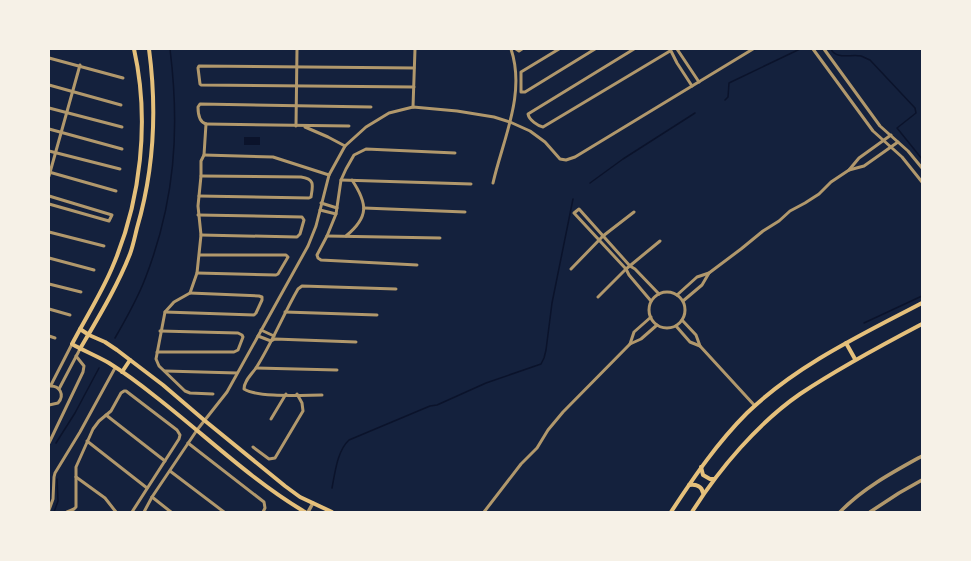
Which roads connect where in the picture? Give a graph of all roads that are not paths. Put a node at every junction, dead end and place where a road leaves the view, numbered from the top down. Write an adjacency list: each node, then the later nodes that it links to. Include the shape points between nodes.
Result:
1 (134, 49): 112 (main road, via 140,95 141,137 137,182 112,267)
2 (149, 49): 115 (main road, via 154,117 150,164 142,210 130,253 113,292)
3 (297, 49): 18 (street)
4 (415, 49): 19 (street)
5 (511, 49): 33 (street, via 517,72)
6 (516, 49): 14 (street)
7 (559, 49): 8 (street, via 522,72 521,92)
8 (595, 49)
9 (634, 49): 15 (street, via 528,114 529,117 543,127)
10 (677, 49): 21 (street)
11 (753, 49): 21 (street)
12 (813, 49): 42 (street, via 874,131)
13 (824, 49): 41 (street, via 880,126)
14 (521, 50)
15 (670, 50): 24 (street)
16 (49, 58): 17 (street)
17 (80, 65): 20 (street); 26 (street)
18 (297, 67): 19 (street); 23 (street); 23 (street, via 199,66 198,70 201,85)
19 (414, 68): 25 (street)
20 (123, 78)
21 (699, 82): 24 (street)
22 (49, 85): 26 (street)
23 (297, 86): 25 (street); 28 (street)
24 (692, 86): 33 (street, via 566,160 560,159 545,142 530,131)
25 (414, 87): 29 (street)
26 (72, 91): 27 (street); 32 (street)
27 (121, 105)
28 (296, 106): 30 (street); 34 (street, via 200,104 199,115); 35 (street)
29 (413, 106): 33 (street, via 494,117); 44 (street, via 389,113 366,127)
30 (371, 107)
31 (49, 108): 32 (street)
32 (66, 112): 38 (street); 40 (street)
33 (510, 122): 60 (street)
34 (206, 124): 35 (street); 50 (street)
35 (296, 126): 36 (street)
36 (302, 126): 37 (street); 44 (street)
37 (349, 126)
38 (122, 127)
39 (49, 129): 40 (street)
40 (61, 132): 46 (street); 48 (street)
41 (891, 135): 42 (street); 43 (street)
42 (884, 140): 45 (street); 53 (street, via 858,158)
43 (898, 142): 45 (street); 51 (street)
44 (345, 146): 55 (street)
45 (891, 147): 53 (street, via 864,166); 59 (street)
46 (122, 149)
47 (49, 151): 48 (street)
48 (55, 152): 52 (street); 54 (street)
49 (454, 154): 57 (street, via 366,149 354,155)
50 (204, 155): 55 (street, via 273,157); 56 (street)
51 (922, 168)
52 (120, 170)
53 (849, 170): 91 (street)
54 (49, 174): 62 (street)
55 (329, 175): 65 (street)
56 (202, 176): 64 (street); 64 (street, via 301,177 312,181 313,187 310,198)
57 (341, 180): 58 (street); 67 (street)
58 (352, 180): 61 (street); 68 (street, via 361,195)
59 (922, 182)
60 (493, 183)
61 (471, 184)
62 (116, 191)
63 (49, 196): 66 (street, via 112,215 109,221)
64 (200, 196): 73 (street)
65 (321, 203): 67 (street); 69 (street)
66 (49, 204)
67 (337, 208): 72 (street)
68 (364, 208): 70 (street); 77 (street, via 362,219 355,229)
69 (320, 210): 72 (street); 113 (street, via 308,246)
70 (465, 212)
71 (634, 212): 78 (street)
72 (336, 214): 76 (street)
73 (198, 215): 75 (street); 75 (street, via 302,217 304,220 300,234 296,237)
74 (49, 232): 82 (street)
75 (201, 235): 83 (street)
76 (327, 236): 77 (street); 85 (street, via 317,255 321,260)
77 (345, 236): 79 (street)
78 (603, 236): 80 (street); 80 (street, via 579,209 574,213); 86 (street)
79 (440, 238)
80 (599, 240): 87 (street); 88 (street)
81 (660, 241): 86 (street)
82 (104, 246)
83 (200, 255): 90 (street); 90 (street, via 286,255 288,259 276,276)
84 (49, 258): 89 (street)
85 (417, 265)
86 (630, 266): 88 (street); 96 (street, via 636,269)
87 (571, 269)
88 (626, 269): 98 (street); 99 (street)
89 (94, 270)
90 (197, 273): 95 (street)
91 (709, 273): 97 (street, via 697,277); 100 (street, via 702,284)
92 (49, 284): 94 (street)
93 (396, 289): 104 (street, via 302,286)
94 (81, 292)
95 (190, 293): 103 (street, via 174,302); 103 (street, via 259,296 262,300 254,315)
96 (659, 294): 97 (street, via 670,292); 99 (street)
97 (677, 295): 100 (street)
98 (598, 297)
99 (651, 301): 107 (street)
100 (683, 301): 108 (street, via 685,311)
101 (922, 303): 122 (main road)
102 (49, 310): 105 (street)
103 (165, 312): 114 (street)
104 (285, 312): 106 (street); 118 (street)
105 (70, 315)
106 (377, 315)
107 (650, 317): 110 (street); 124 (street, via 634,332)
108 (682, 320): 111 (street); 125 (street, via 696,335)
109 (922, 324): 129 (main road)
110 (657, 325): 111 (street, via 665,328); 124 (street, via 641,339)
111 (676, 326): 125 (street, via 690,342)
112 (80, 329): 115 (main road); 123 (main road)
113 (261, 330): 117 (street); 118 (street)
114 (160, 332): 127 (street); 127 (street, via 238,333 242,334 243,339 236,351 231,352)
115 (88, 334): 126 (main road); 131 (main road, via 105,342)
116 (49, 336): 119 (street)
117 (258, 336): 120 (street); 138 (street)
118 (275, 337): 120 (street); 121 (street)
119 (56, 338)
120 (271, 341): 134 (street)
121 (356, 342)
122 (846, 343): 129 (main road); 146 (main road, via 812,363)
123 (72, 344): 126 (main road); 130 (street)
124 (630, 344): 177 (street, via 563,412)
125 (700, 346): 146 (street)
126 (80, 349): 128 (street); 133 (main road)
127 (157, 352): 136 (street, via 157,363)
128 (76, 356): 132 (street); 152 (street, via 84,366 84,372)
129 (855, 359): 160 (main road, via 799,395 772,416)
130 (64, 360): 132 (street); 139 (street)
131 (130, 360): 137 (main road); 149 (main road)
132 (72, 364): 140 (street)
133 (115, 368): 137 (main road); 167 (street, via 55,473 53,499)
134 (256, 368): 135 (street); 142 (street, via 244,389 264,394)
135 (337, 370)
136 (165, 371): 138 (street); 141 (street, via 185,391)
137 (122, 372): 150 (main road)
138 (237, 373): 149 (street)
139 (50, 385): 140 (street)
140 (59, 389): 145 (street, via 60,401 55,405)
141 (213, 394)
142 (286, 394): 143 (street); 148 (street)
143 (297, 394): 144 (street); 154 (street, via 303,411 275,458 272,460)
144 (322, 395)
145 (49, 405)
146 (755, 406): 157 (main road, via 723,439)
147 (106, 416): 151 (street, via 93,428); 156 (street); 156 (street, via 121,394 126,391 180,435)
148 (271, 419)
149 (204, 420): 150 (street); 166 (main road, via 285,486)
150 (197, 430): 153 (street); 175 (main road, via 280,496)
151 (87, 441): 159 (street, via 76,468); 163 (street)
152 (49, 443)
153 (188, 443): 158 (street); 174 (street, via 264,502)
154 (253, 447)
155 (922, 456): 180 (street, via 871,486)
156 (165, 461): 163 (street)
157 (701, 467): 160 (main road, via 703,475); 162 (main road)
158 (170, 471): 165 (street); 173 (street)
159 (76, 476): 168 (street, via 76,507); 169 (street, via 105,498)
160 (714, 479): 164 (main road)
161 (922, 480): 181 (street, via 898,492)
162 (689, 485): 164 (main road, via 700,486); 178 (main road)
163 (147, 488): 170 (street)
164 (703, 493): 179 (main road)
165 (152, 497): 171 (street); 172 (street)
166 (313, 503): 175 (street); 176 (main road)
167 (49, 510)
168 (68, 512)
169 (116, 512)
170 (132, 512)
171 (144, 512)
172 (172, 512)
173 (224, 512)
174 (263, 512)
175 (306, 512)
176 (331, 512)
177 (484, 512)
178 (671, 512)
179 (692, 512)
180 (840, 512)
181 (870, 512)

